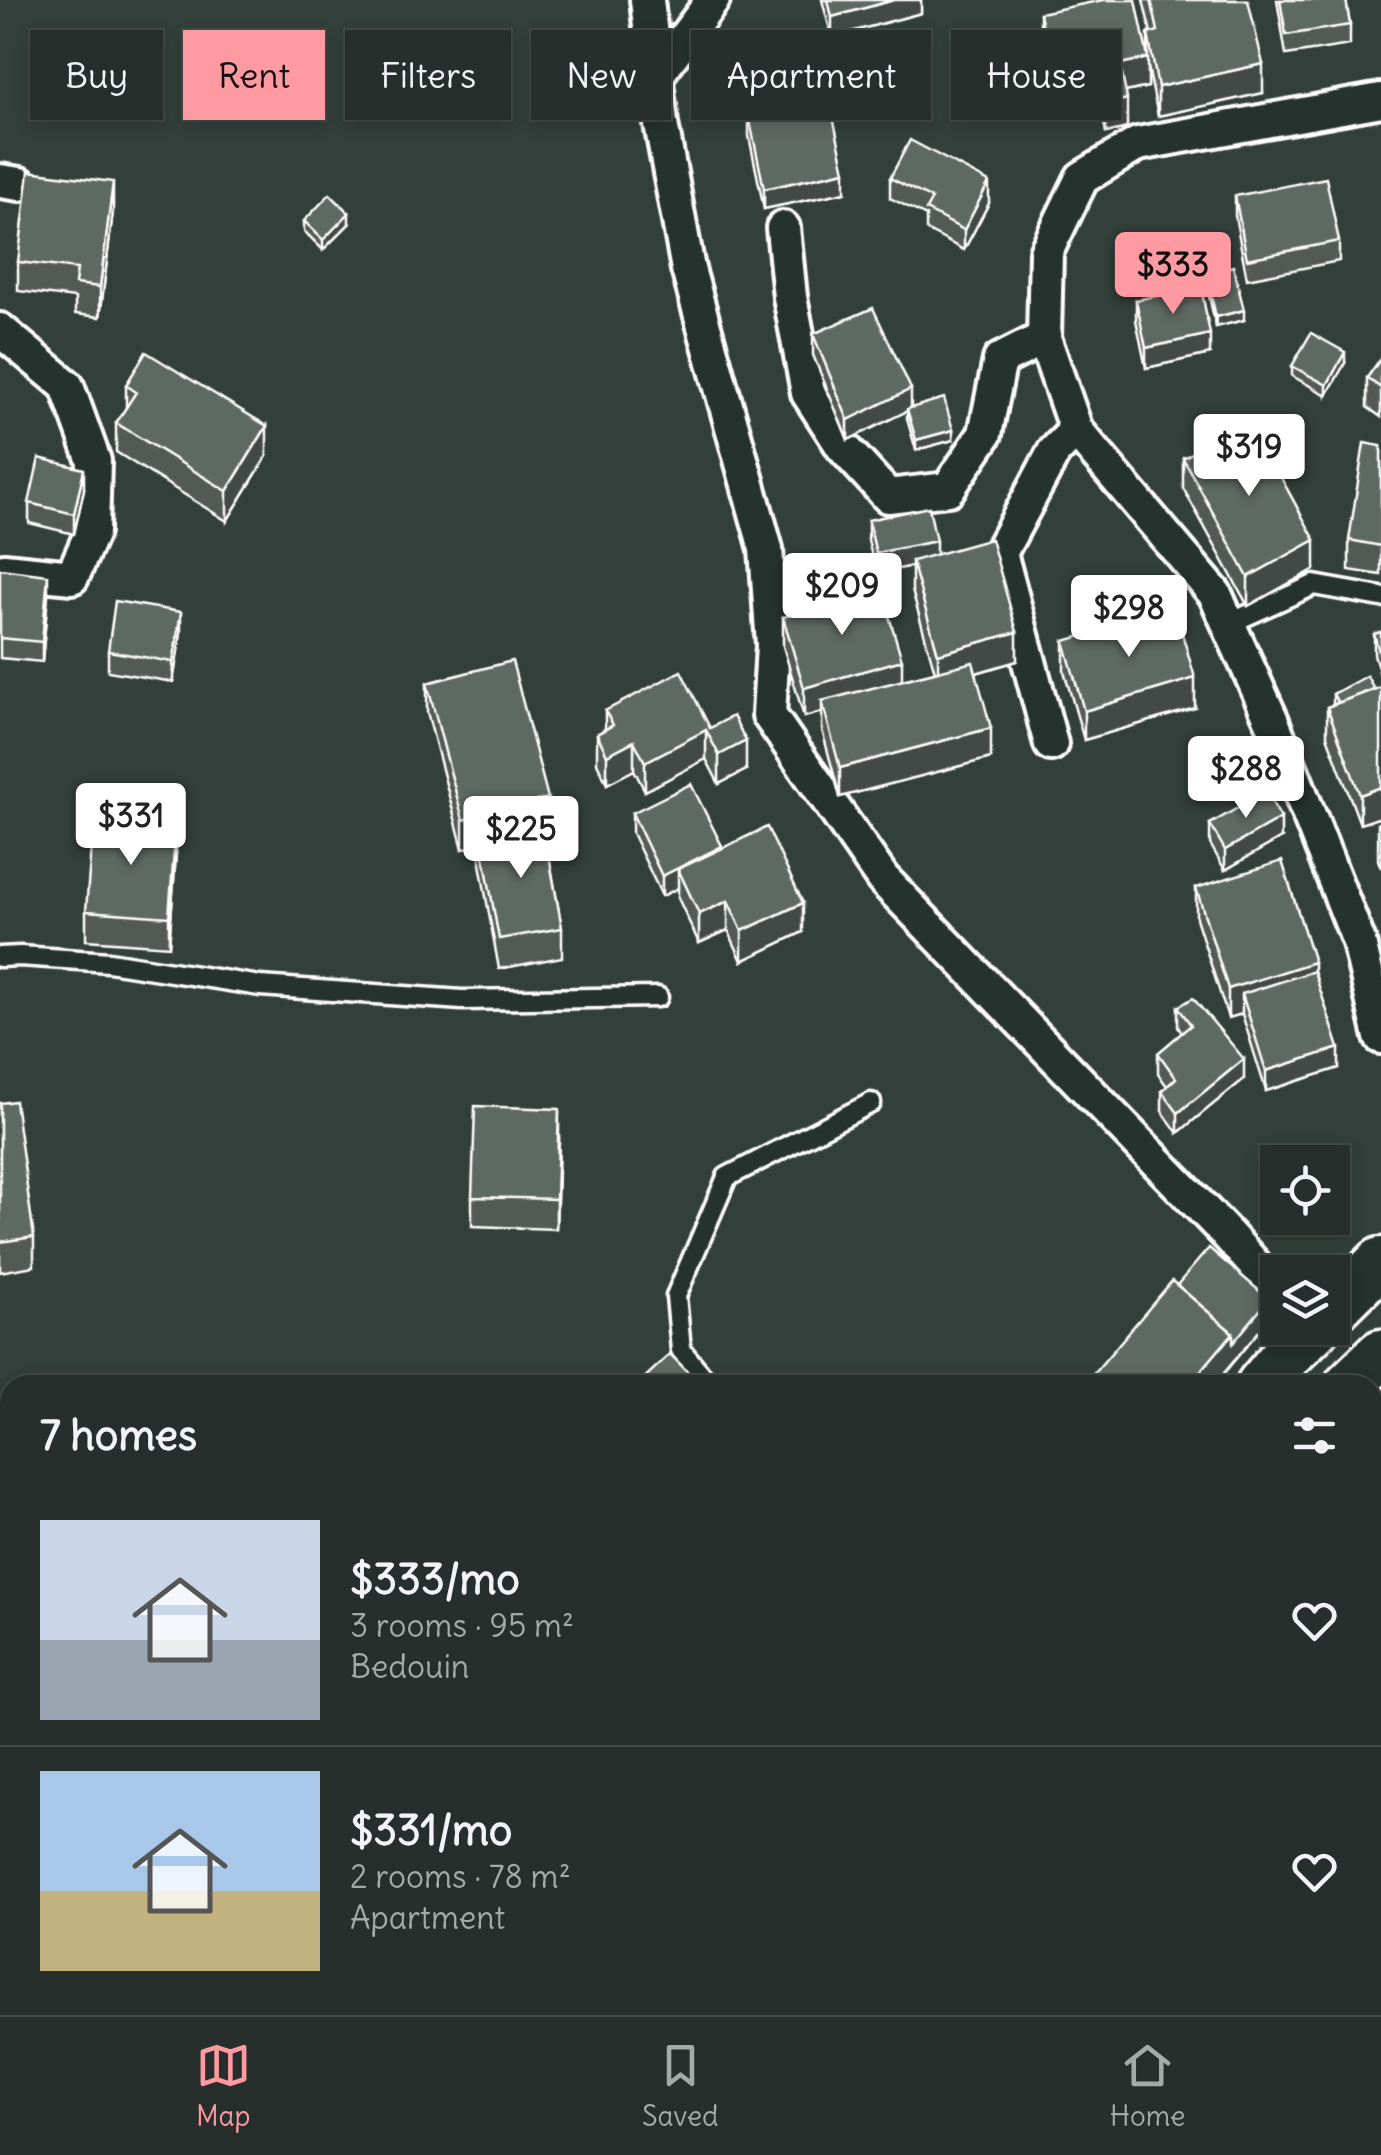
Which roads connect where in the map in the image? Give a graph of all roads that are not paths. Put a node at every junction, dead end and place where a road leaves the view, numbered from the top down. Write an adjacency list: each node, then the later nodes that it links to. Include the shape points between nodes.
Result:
1 (647, 0): 3 (street)
2 (714, 0): 4 (street)
3 (651, 30)
4 (671, 56)
5 (1376, 105): 9 (street, via 1138,144 1082,178 1046,252)
6 (660, 120): 20 (street, via 688,269 766,548 769,715 883,879)
7 (783, 228): 9 (street, via 808,394 843,447 888,496 948,489 985,434 1000,360)
8 (0, 330): 11 (street, via 68,386 94,461 92,532 72,577)
9 (1044, 338): 10 (street)
10 (1076, 430): 13 (street, via 1215,594); 14 (street, via 1054,452 1000,553)
11 (4, 570)
12 (1381, 596): 13 (lane, via 1314,585)
13 (1228, 624): 17 (street, via 1359,942)
14 (1051, 744)
15 (0, 958): 16 (lane, via 109,962 260,986 462,1000)
16 (658, 997)
17 (1381, 1037)
18 (871, 1103): 24 (lane, via 727,1176 676,1296 681,1350)
19 (1381, 1262): 21 (main road)
20 (1260, 1271)
21 (1350, 1293)
22 (1297, 1345): 25 (main road)
23 (1381, 1354): 26 (main road)
24 (702, 1375)
25 (1270, 1375)
26 (1359, 1375)

